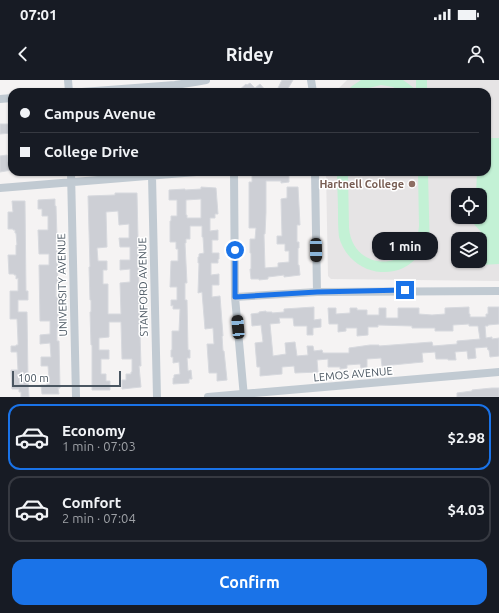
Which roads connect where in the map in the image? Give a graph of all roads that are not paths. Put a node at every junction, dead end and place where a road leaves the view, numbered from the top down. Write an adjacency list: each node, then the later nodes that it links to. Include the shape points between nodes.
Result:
1 (206, 80): 2 (street)
2 (135, 88)
3 (71, 176): 7 (street, UNIVERSITY AVENUE)
4 (152, 176): 7 (street); 15 (street, STANFORD AVENUE)
5 (234, 176): 11 (street)
6 (314, 176): 10 (street)
7 (71, 182): 8 (street); 14 (street, UNIVERSITY AVENUE)
8 (0, 188)
9 (499, 291): 10 (street)
10 (317, 292): 11 (street)
11 (235, 297): 13 (street)
12 (499, 372): 13 (street, LEMOS AVENUE)
13 (244, 396): 16 (street, LEMOS AVENUE)
14 (76, 397)
15 (157, 397)
16 (208, 397)

